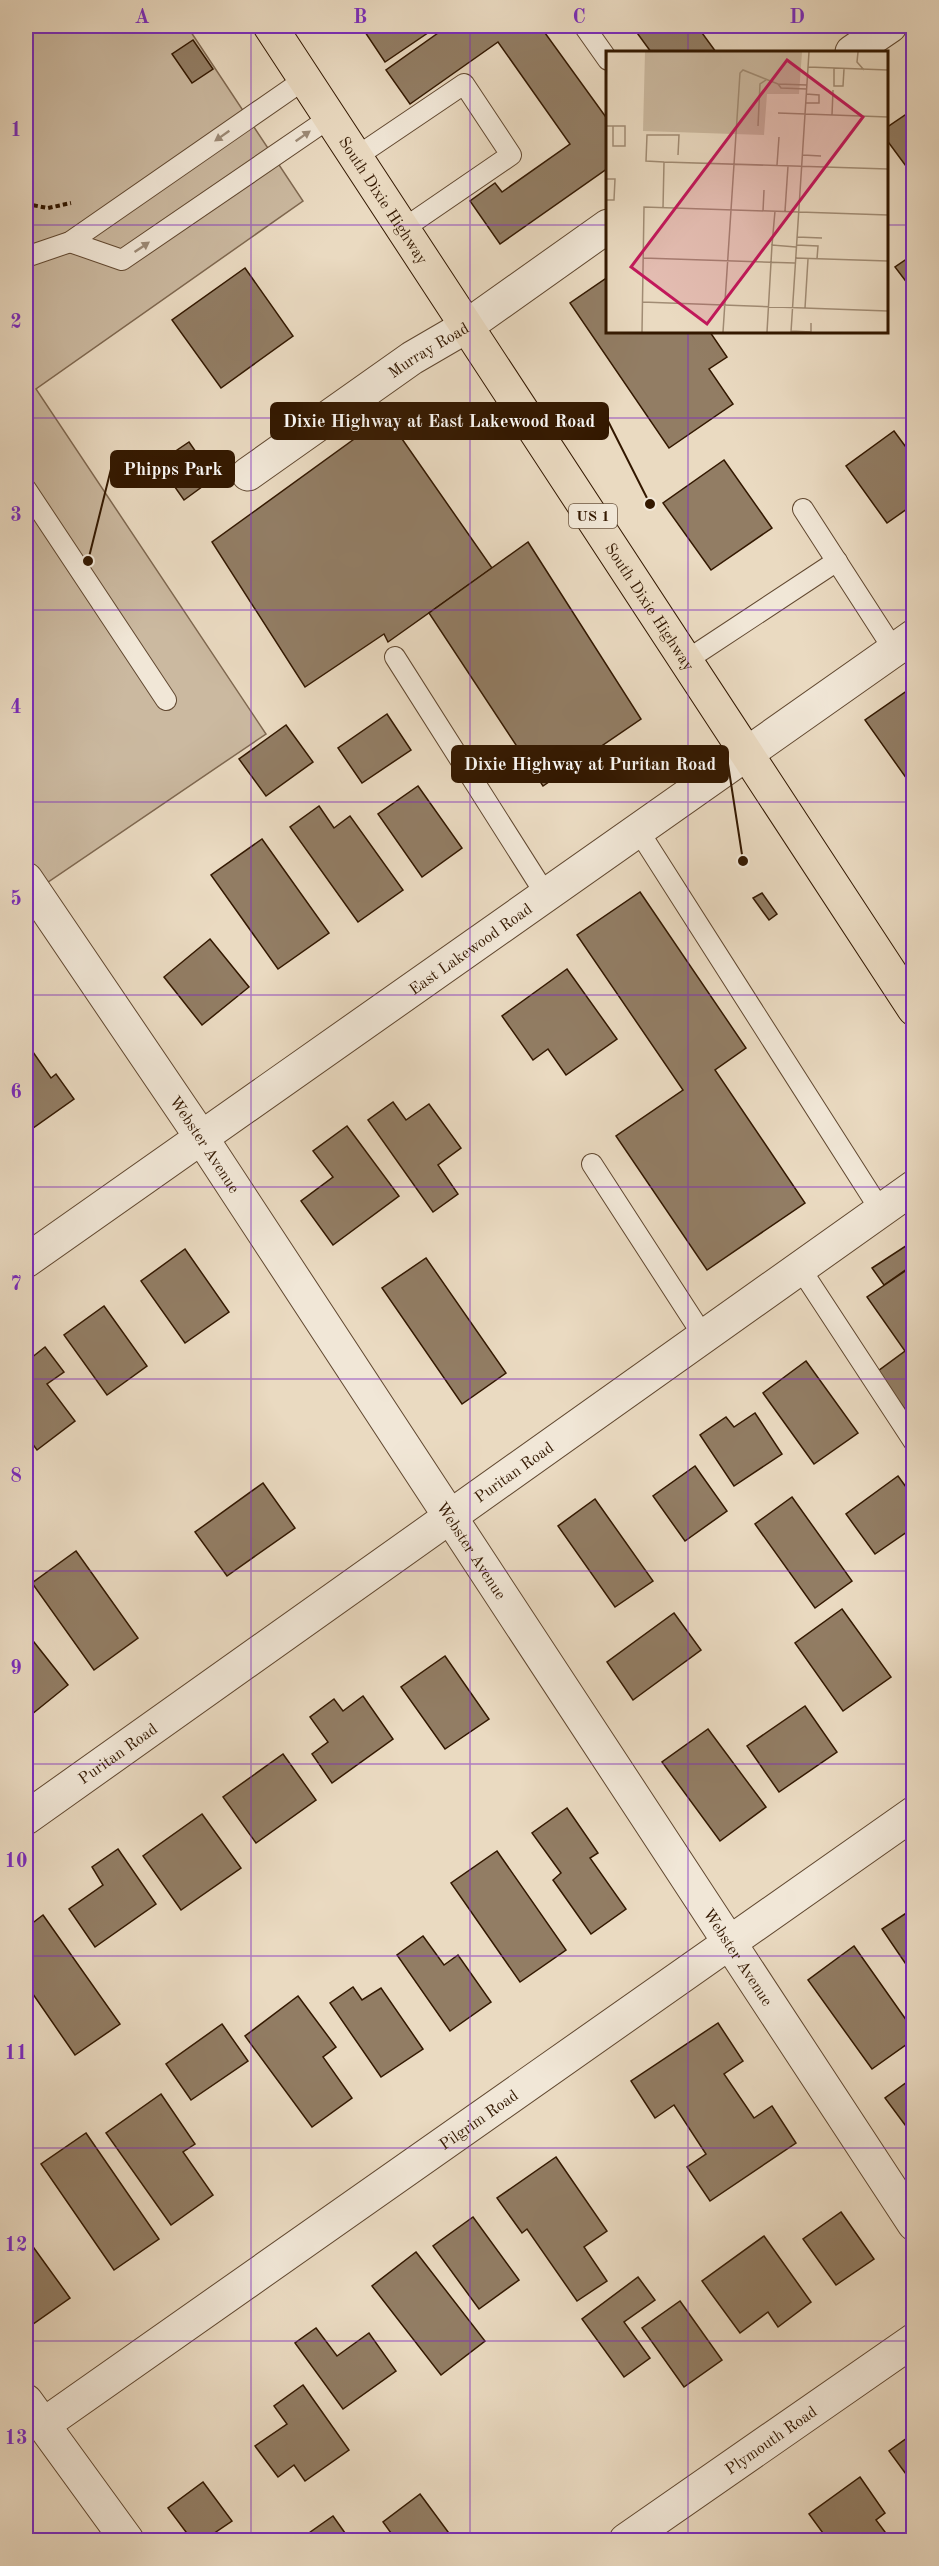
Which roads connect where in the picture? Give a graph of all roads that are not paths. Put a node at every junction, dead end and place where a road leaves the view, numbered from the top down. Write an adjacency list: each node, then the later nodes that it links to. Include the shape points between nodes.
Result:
1 (270, 26): 6 (main road, South Dixie Highway / US 1)
2 (584, 26): 5 (lane)
3 (890, 26): 4 (street)
4 (853, 51)
5 (606, 57)
6 (305, 79): 7 (main road, South Dixie Highway / US 1); 11 (lane, one-way to 11)
7 (331, 117): 8 (main road, South Dixie Highway / US 1); 11 (lane, one-way to 7, via 122,261)
8 (356, 157): 10 (main road, South Dixie Highway / US 1); 10 (lane, via 464,84 511,155)
9 (606, 227): 13 (street, Murray Road)
10 (404, 229): 13 (main road, South Dixie Highway / US 1)
11 (70, 242): 12 (lane)
12 (26, 257)
13 (467, 326): 14 (street, Murray Road, via 412,358); 20 (main road, South Dixie Highway / US 1)
14 (248, 474)
15 (26, 489): 21 (lane)
16 (803, 508): 17 (lane)
17 (837, 561): 18 (lane); 20 (lane)
18 (904, 643): 22 (street, East Lakewood Road)
19 (395, 657): 25 (lane)
20 (687, 660): 22 (main road, South Dixie Highway / US 1)
21 (166, 700)
22 (748, 753): 23 (street, East Lakewood Road); 26 (main road, South Dixie Highway / US 1)
23 (638, 830): 25 (street, East Lakewood Road); 30 (lane)
24 (26, 879): 27 (street, Webster Avenue)
25 (546, 895): 27 (street, East Lakewood Road)
26 (914, 1009)
27 (201, 1137): 31 (street, East Lakewood Road); 35 (street, Webster Avenue)
28 (592, 1164): 33 (lane)
29 (914, 1187): 30 (street, Puritan Road)
30 (881, 1211): 32 (street, Puritan Road)
31 (26, 1261)
32 (800, 1268): 33 (street, Puritan Road); 34 (lane)
33 (704, 1336): 35 (street, Puritan Road)
34 (914, 1443)
35 (451, 1518): 37 (street, Puritan Road); 38 (street, Webster Avenue)
36 (914, 1813): 38 (street, Pilgrim Road)
37 (26, 1818)
38 (730, 1944): 39 (street, Webster Avenue); 41 (street, Pilgrim Road)
39 (914, 2224)
40 (914, 2340): 43 (street, Plymouth Road)
41 (34, 2413): 42 (street)
42 (127, 2541)
43 (626, 2541)

